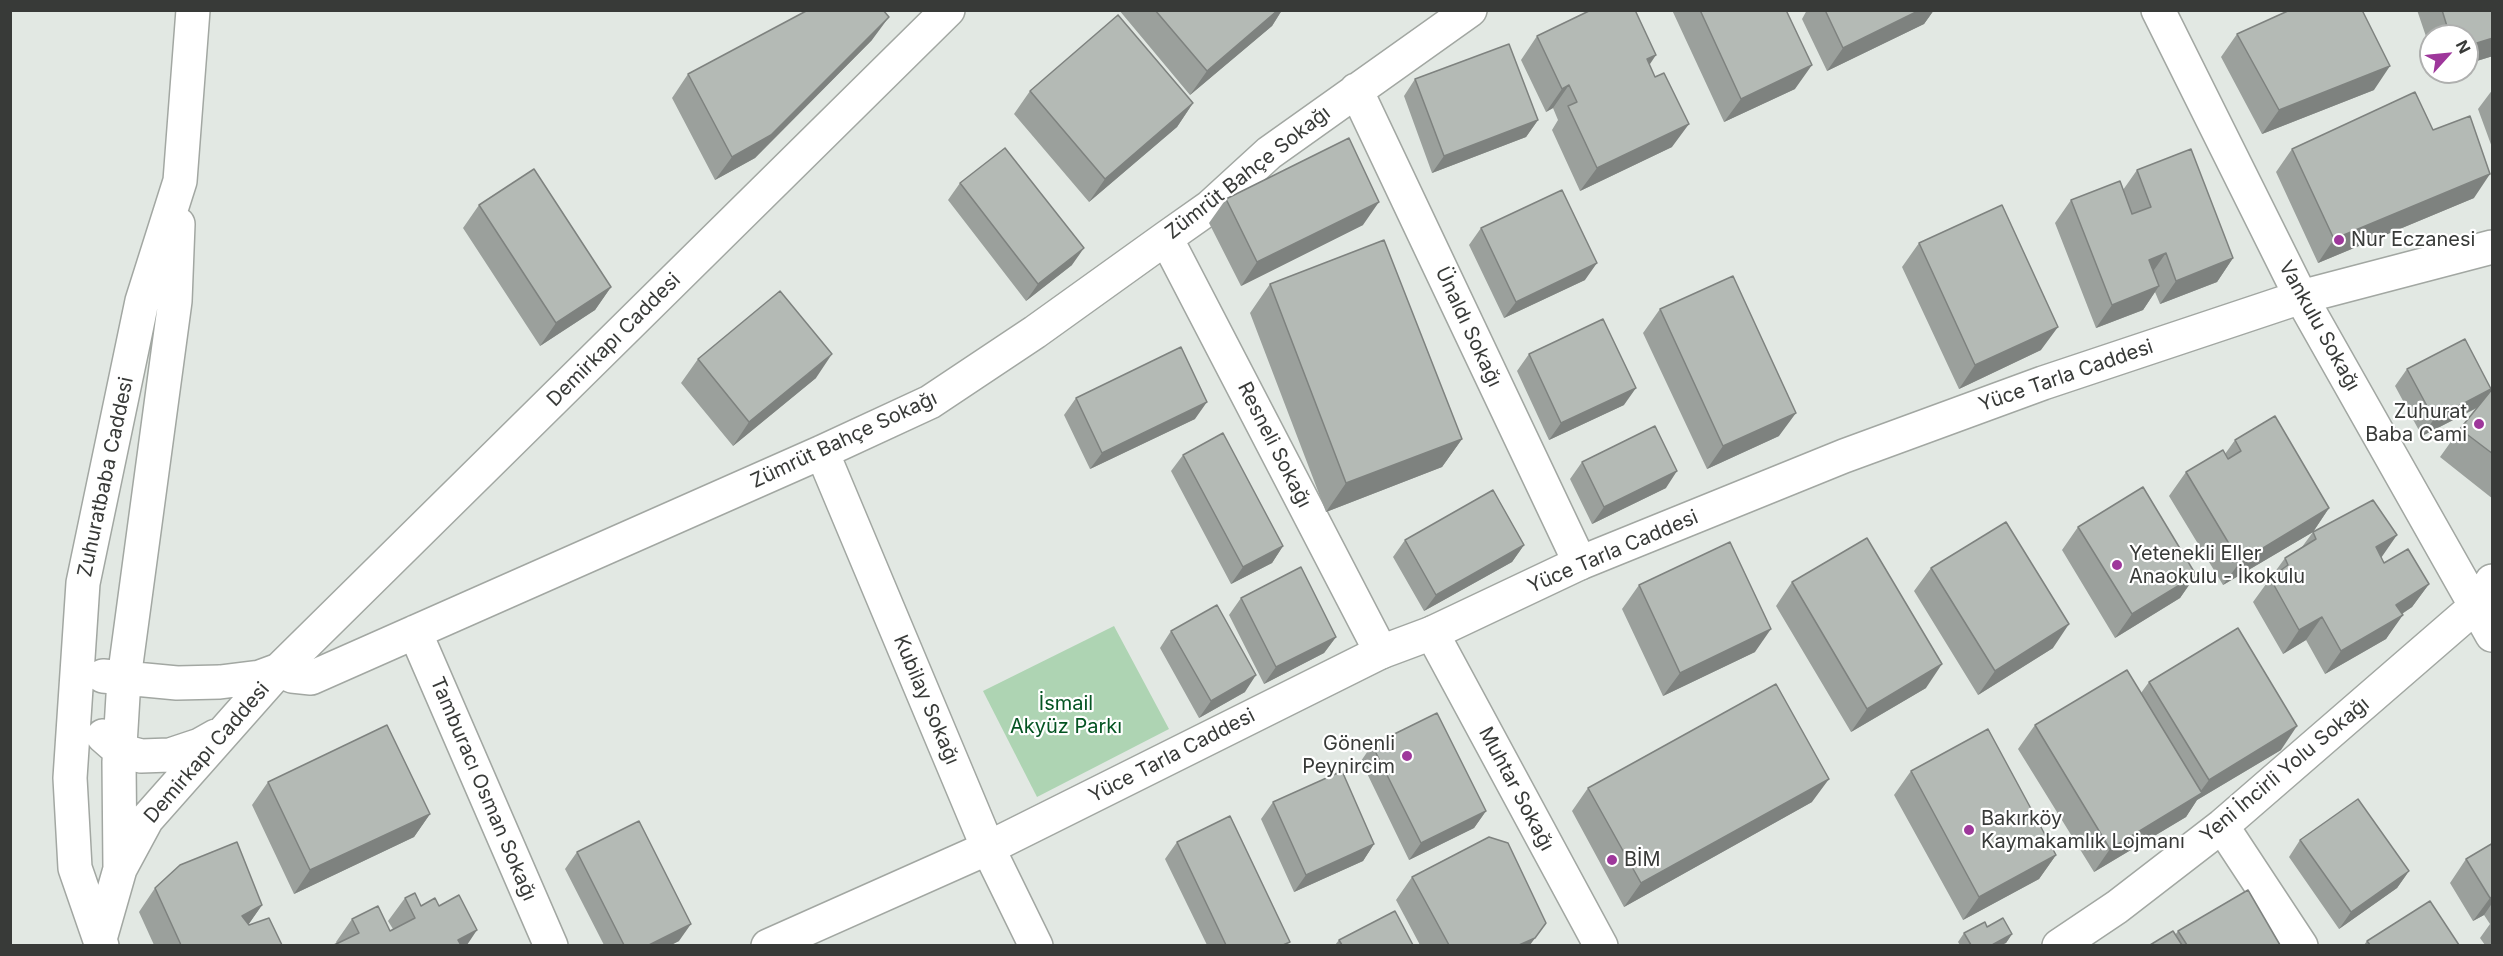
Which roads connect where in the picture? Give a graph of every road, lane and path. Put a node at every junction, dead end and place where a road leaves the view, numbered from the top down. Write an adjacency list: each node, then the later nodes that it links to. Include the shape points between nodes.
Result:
1 (193, 10): 6 (street, Zuhuratbaba Caddesi)
2 (948, 10): 17 (street, Demirkapı Caddesi)
3 (1470, 10): 5 (street, Zümrüt Bahçe Sokağı)
4 (2158, 10): 9 (street, Vankulu Sokağı)
5 (1356, 90): 7 (street, Zümrüt Bahçe Sokağı, via 1269,153 1209,207); 11 (street, Ünaldı Sokağı)
6 (180, 181): 18 (street, via 175,301); 19 (street, Zuhuratbaba Caddesi, via 142,301 83,583)
7 (1166, 238): 10 (street, Zümrüt Bahçe Sokağı, via 930,402); 16 (street, Resneli Sokağı)
8 (2493, 247): 9 (street, Yüce Tarla Caddesi)
9 (2301, 297): 11 (street, Yüce Tarla Caddesi, via 2043,383 1866,448); 12 (street, Vankulu Sokağı)
10 (822, 452): 13 (street, Zümrüt Bahçe Sokağı); 23 (street, Kubilay Sokağı)
11 (1580, 563): 14 (street, Yüce Tarla Caddesi)
12 (2484, 594): 15 (street, Vankulu Sokağı); 22 (street, Yeni İncirli Yolu Sokağı)
13 (415, 632): 17 (street, Zümrüt Bahçe Sokağı, via 311,678); 26 (street, Tamburacı Osman Sokağı)
14 (1432, 633): 16 (street, Yüce Tarla Caddesi); 29 (street, Muhtar Sokağı)
15 (2493, 635)
16 (1381, 652): 23 (street, Yüce Tarla Caddesi)
17 (279, 670): 18 (street, Demirkapı Caddesi, via 261,677 220,682); 20 (street, Demirkapı Caddesi)
18 (124, 679): 19 (street, Demirkapı Caddesi); 21 (street)
19 (76, 686): 21 (street, via 99,733); 25 (street, Zuhuratbaba Caddesi, via 70,778 75,868)
20 (225, 731): 21 (street, via 170,755 141,756); 24 (street, Demirkapı Caddesi, via 147,819)
21 (119, 750): 24 (street)
22 (2222, 826): 30 (street, Yeni İncirli Yolu Sokağı, via 2117,907); 31 (street)
23 (988, 848): 27 (street, Yüce Tarla Caddesi); 28 (street, Kubilay Sokağı)
24 (120, 868): 25 (street)
25 (101, 942)
26 (551, 945)
27 (768, 945)
28 (1036, 945)
29 (1601, 945)
30 (2059, 945)
31 (2301, 945)

